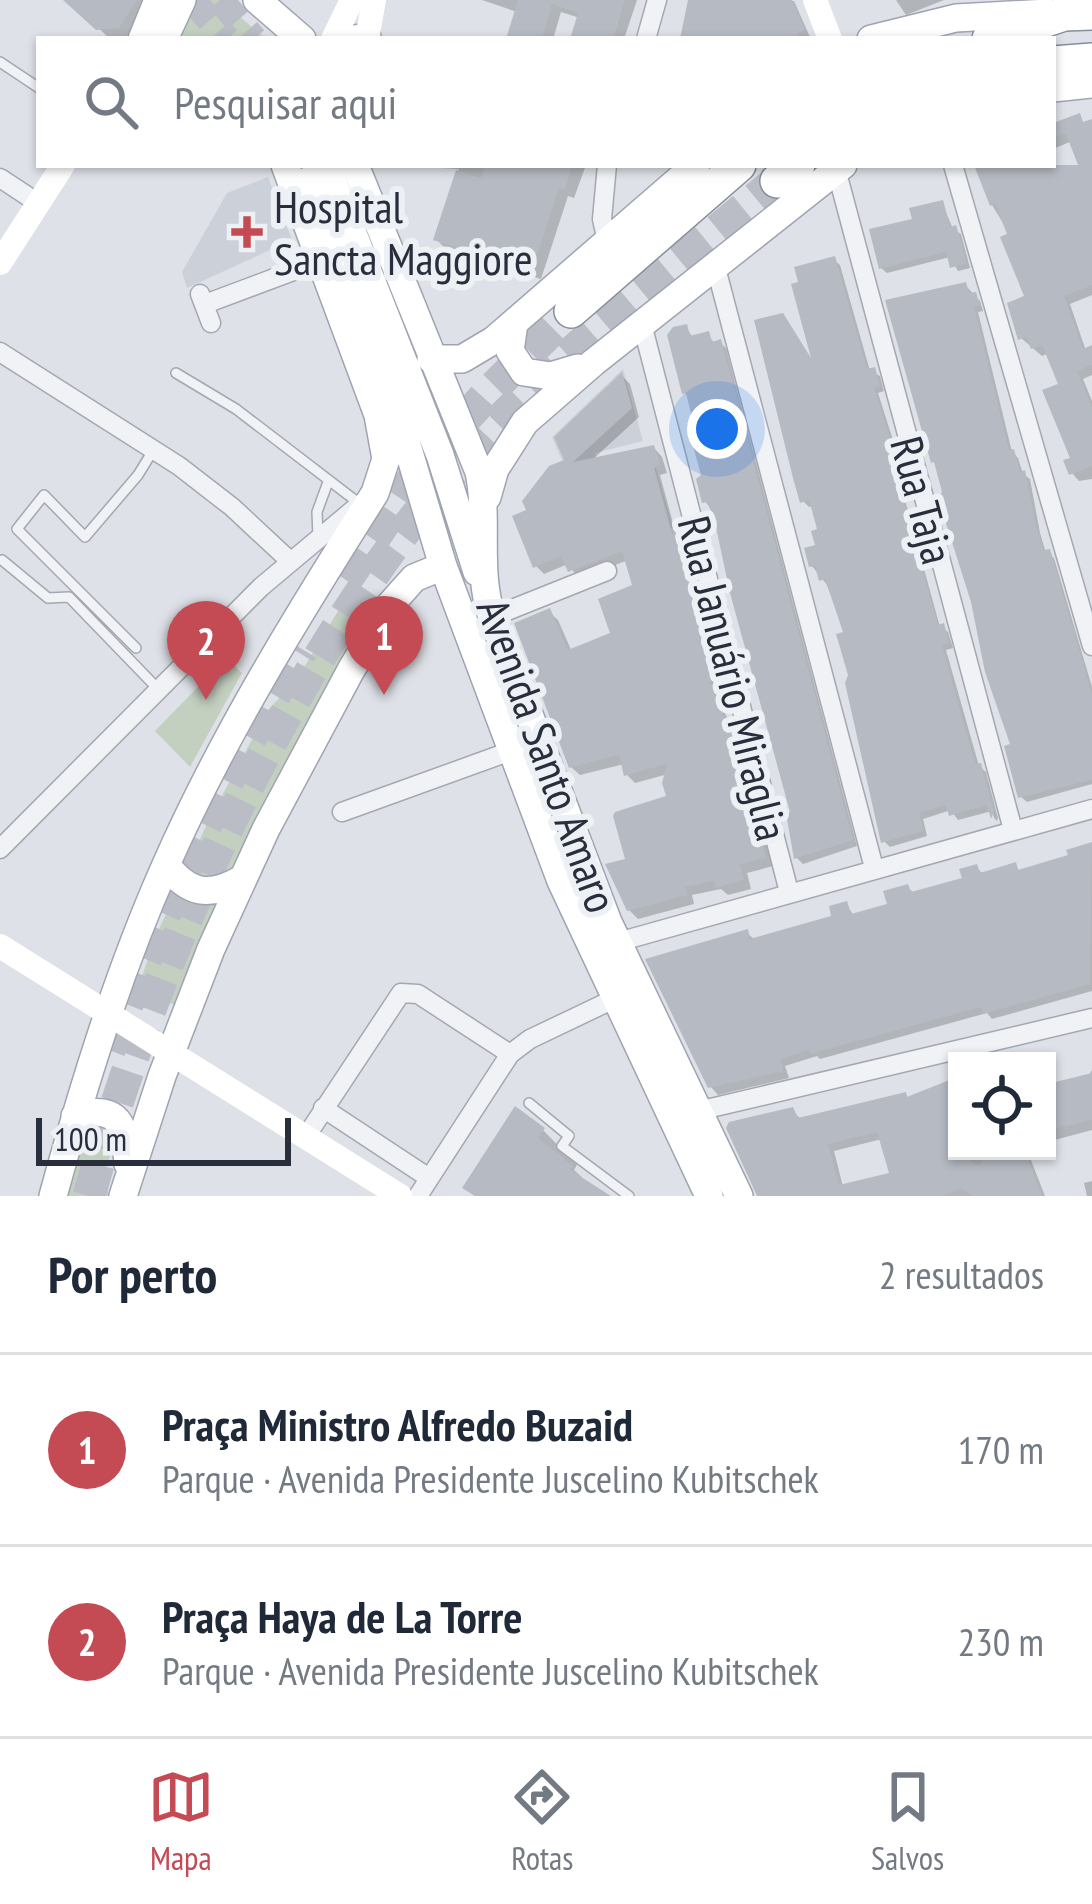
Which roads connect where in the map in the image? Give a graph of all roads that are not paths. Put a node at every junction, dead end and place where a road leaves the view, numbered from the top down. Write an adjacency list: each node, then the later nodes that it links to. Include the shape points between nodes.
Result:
1 (158, 0): 9 (main road)
2 (182, 0): 10 (main road)
3 (257, 0): 11 (main road)
4 (352, 0): 12 (street)
5 (374, 0): 13 (street)
6 (658, 0): 14 (street)
7 (815, 0): 15 (street)
8 (1078, 13): 16 (main road, via 956,18); 17 (highway)
9 (143, 36)
10 (165, 36)
11 (299, 36)
12 (334, 36)
13 (364, 36)
14 (647, 36)
15 (829, 36)
16 (883, 36)
17 (999, 36)
18 (1092, 60): 20 (highway)
19 (0, 62): 22 (lane)
20 (1056, 64)
21 (1092, 84): 23 (main road)
22 (36, 86)
23 (1056, 88)
24 (61, 168): 38 (street)
25 (286, 168): 41 (main road)
26 (305, 168): 59 (main road, Avenida Santo Amaro, via 396,408)
27 (327, 168): 62 (main road, via 440,455)
28 (356, 168): 49 (main road, Avenida Santo Amaro)
29 (607, 168): 37 (street)
30 (693, 168): 39 (main road)
31 (719, 168): 39 (highway)
32 (734, 168): 39 (highway)
33 (838, 168): 43 (main road)
34 (839, 168): 69 (street, Rua Taja)
35 (954, 168): 63 (street)
36 (0, 178): 38 (street)
37 (602, 198): 39 (street); 40 (street)
38 (38, 203): 42 (street)
39 (642, 229): 40 (main road); 45 (highway)
40 (607, 242): 46 (main road)
41 (320, 261): 44 (street); 54 (main road, via 386,444)
42 (0, 262)
43 (716, 268): 47 (main road); 72 (street)
44 (206, 307)
45 (571, 311)
46 (514, 323): 49 (main road, via 462,358); 50 (main road, via 510,352 524,372 550,376)
47 (642, 324): 50 (main road); 74 (street, Rua Januário Miraglia)
48 (0, 352): 52 (street)
49 (431, 359): 55 (main road, Avenida Santo Amaro, via 470,444)
50 (594, 362): 55 (main road, via 525,422)
51 (176, 373): 53 (lane)
52 (154, 449): 58 (street); 64 (lane, via 86,537 44,495 17,529)
53 (328, 482): 54 (lane); 56 (lane, via 316,512)
54 (368, 498): 56 (street); 61 (main road)
55 (485, 502): 62 (main road, Avenida Santo Amaro)
56 (318, 537): 58 (street)
57 (2, 560): 65 (lane, via 48,598 70,597)
58 (290, 560): 61 (street, via 318,565); 65 (street)
59 (443, 566): 66 (main road, Avenida Santo Amaro); 73 (main road, via 414,578 390,605)
60 (607, 572): 62 (street)
61 (325, 577): 71 (main road)
62 (488, 605): 75 (main road, Avenida Santo Amaro)
63 (1092, 646)
64 (136, 648)
65 (159, 689): 70 (street)
66 (511, 752): 68 (street); 77 (main road, Avenida Santo Amaro)
67 (1092, 809): 69 (street)
68 (343, 812)
69 (1012, 830): 72 (street)
70 (0, 849)
71 (166, 865): 73 (main road, via 200,892); 78 (main road)
72 (874, 868): 74 (street)
73 (242, 879): 80 (main road)
74 (789, 892): 75 (street)
75 (618, 942): 84 (main road, Avenida Santo Amaro)
76 (0, 946): 78 (street)
77 (614, 999): 81 (street); 89 (main road, Avenida Santo Amaro)
78 (107, 1013): 80 (street); 85 (main road)
79 (1092, 1018): 84 (street)
80 (171, 1053): 86 (street); 88 (main road)
81 (510, 1054): 83 (street, via 408,990); 87 (street)
82 (529, 1103): 93 (lane, via 569,1136 562,1147)
83 (323, 1108): 86 (street); 87 (street)
84 (698, 1111): 89 (main road, Avenida Santo Amaro)
85 (76, 1116): 88 (main road, via 99,1111 116,1119 125,1136); 90 (main road)
86 (304, 1138): 91 (street)
87 (429, 1178): 92 (street)
88 (126, 1185)
89 (727, 1193)
90 (53, 1196)
91 (400, 1196)
92 (418, 1196)
93 (629, 1196)

